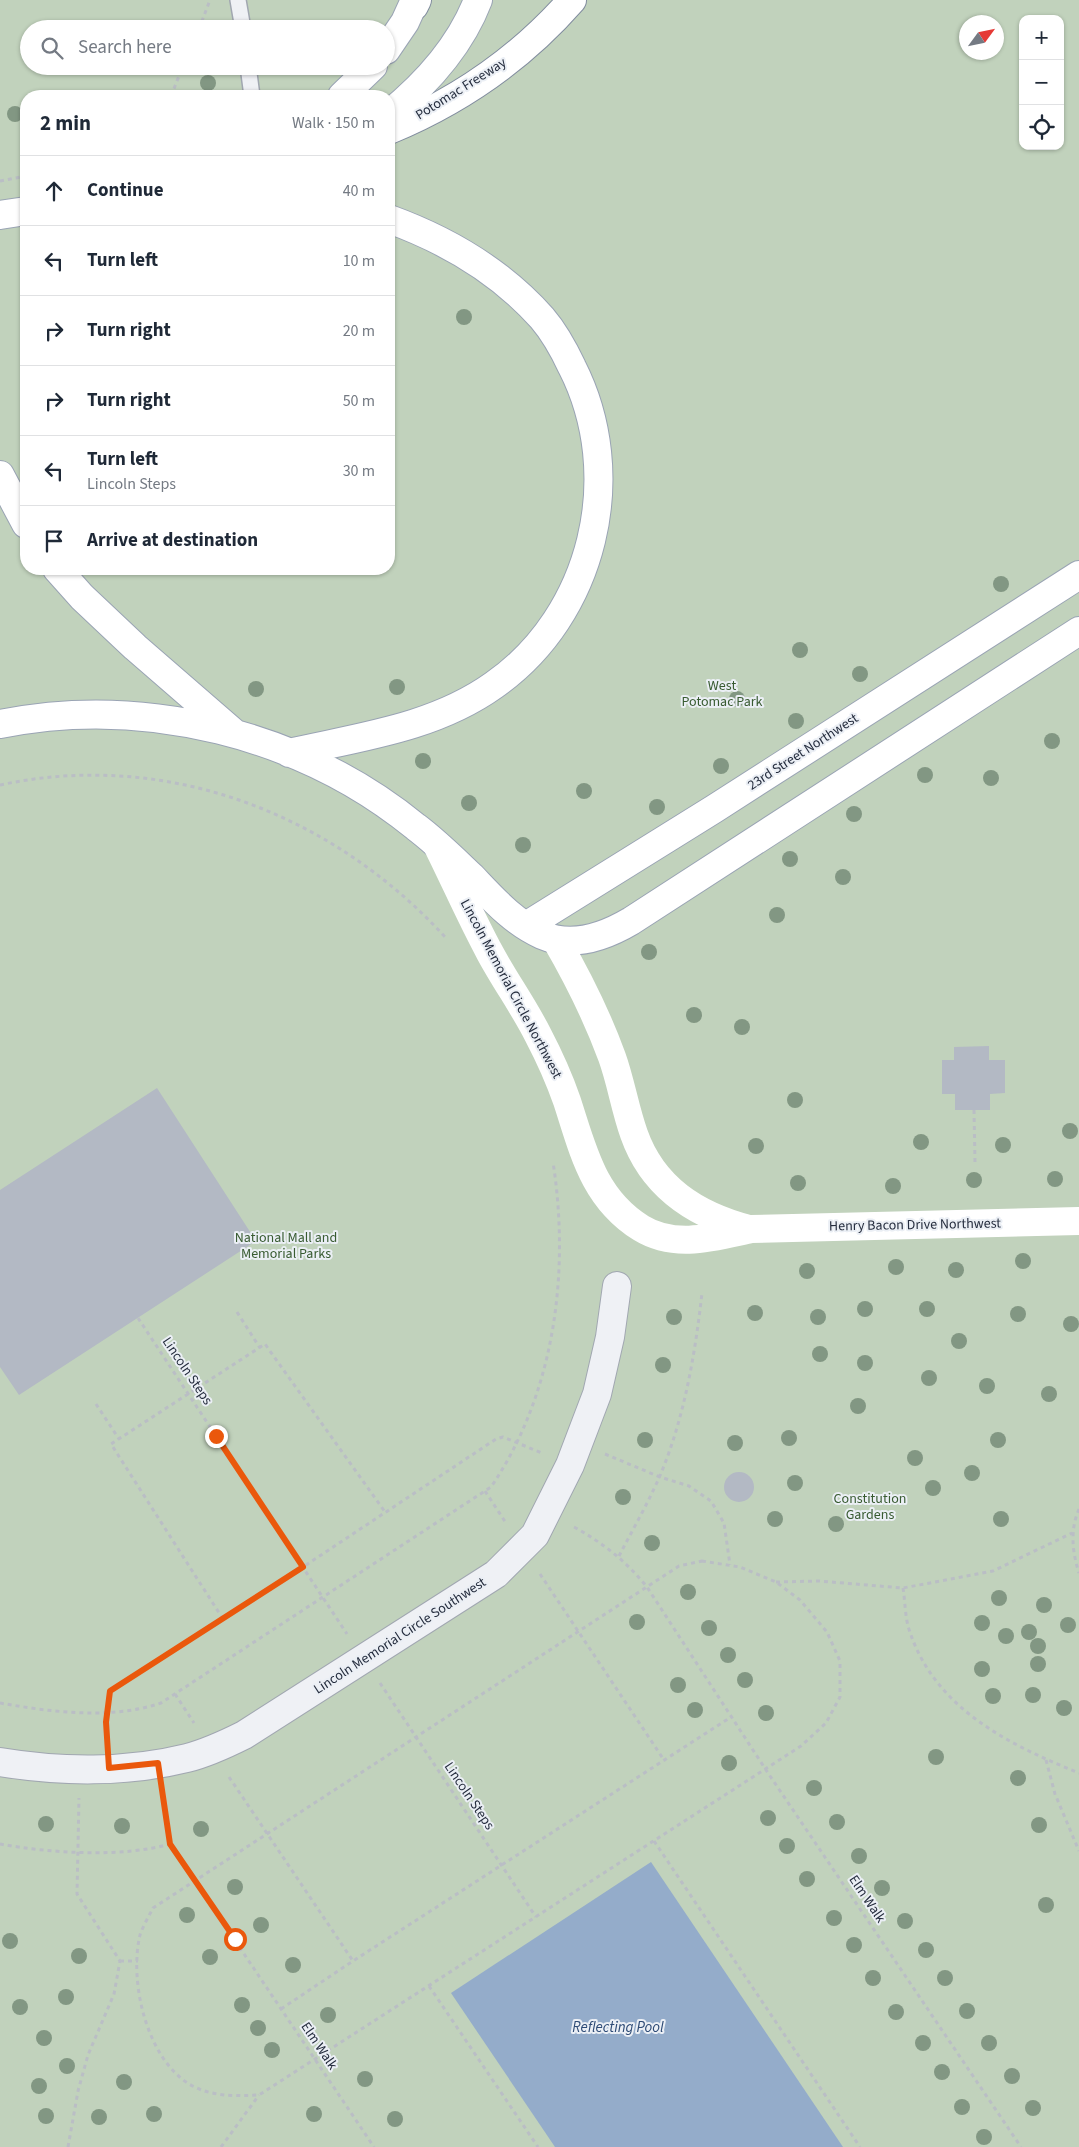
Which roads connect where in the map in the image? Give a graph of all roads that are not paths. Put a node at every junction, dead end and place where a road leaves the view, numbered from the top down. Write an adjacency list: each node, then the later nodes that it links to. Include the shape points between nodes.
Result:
1 (238, 0): 5 (lane)
2 (478, 0): 11 (main road, via 464,31 442,64)
3 (572, 0): 12 (main road, Potomac Freeway, via 540,34 490,75 438,107)
4 (415, 2): 6 (main road)
5 (241, 20)
6 (395, 35)
7 (249, 75): 9 (lane)
8 (364, 75): 10 (main road)
9 (251, 90)
10 (348, 90)
11 (395, 109)
12 (395, 127)
13 (20, 212): 14 (main road)
14 (0, 215)
15 (395, 222): 23 (main road, via 459,251 491,272 542,319 563,348 579,380 595,437 599,499 594,533 571,596 554,625 517,667 495,685 470,701 407,726)
16 (0, 474): 17 (main road)
17 (20, 512)
18 (62, 575): 22 (main road, via 136,647)
19 (1079, 575): 25 (main road, 23rd Street Northwest, via 723,804)
20 (1079, 631): 26 (main road, via 618,928 586,939)
21 (0, 724): 22 (main road, Lincoln Memorial Circle Northwest, via 58,716 132,716 164,719)
22 (236, 734): 23 (main road, Lincoln Memorial Circle Northwest)
23 (289, 752): 24 (main road, Lincoln Memorial Circle Northwest, via 367,791)
24 (437, 845): 25 (main road, Lincoln Memorial Circle Northwest, via 499,906); 28 (main road, Lincoln Memorial Circle Northwest, via 491,955 545,1049 566,1099 584,1159 604,1193 633,1222 658,1237 704,1239)
25 (526, 926): 26 (main road, Lincoln Memorial Circle Northwest)
26 (556, 940): 28 (main road, via 601,1028 634,1134 648,1165 672,1192 692,1206 726,1223)
27 (1079, 1220): 28 (main road, Henry Bacon Drive Northwest)
28 (750, 1229)
29 (617, 1286): 30 (street, Lincoln Memorial Circle Southwest, via 599,1384 575,1454 536,1535 496,1574 244,1735 203,1753 158,1763 109,1768 26,1766)
30 (0, 1762)

